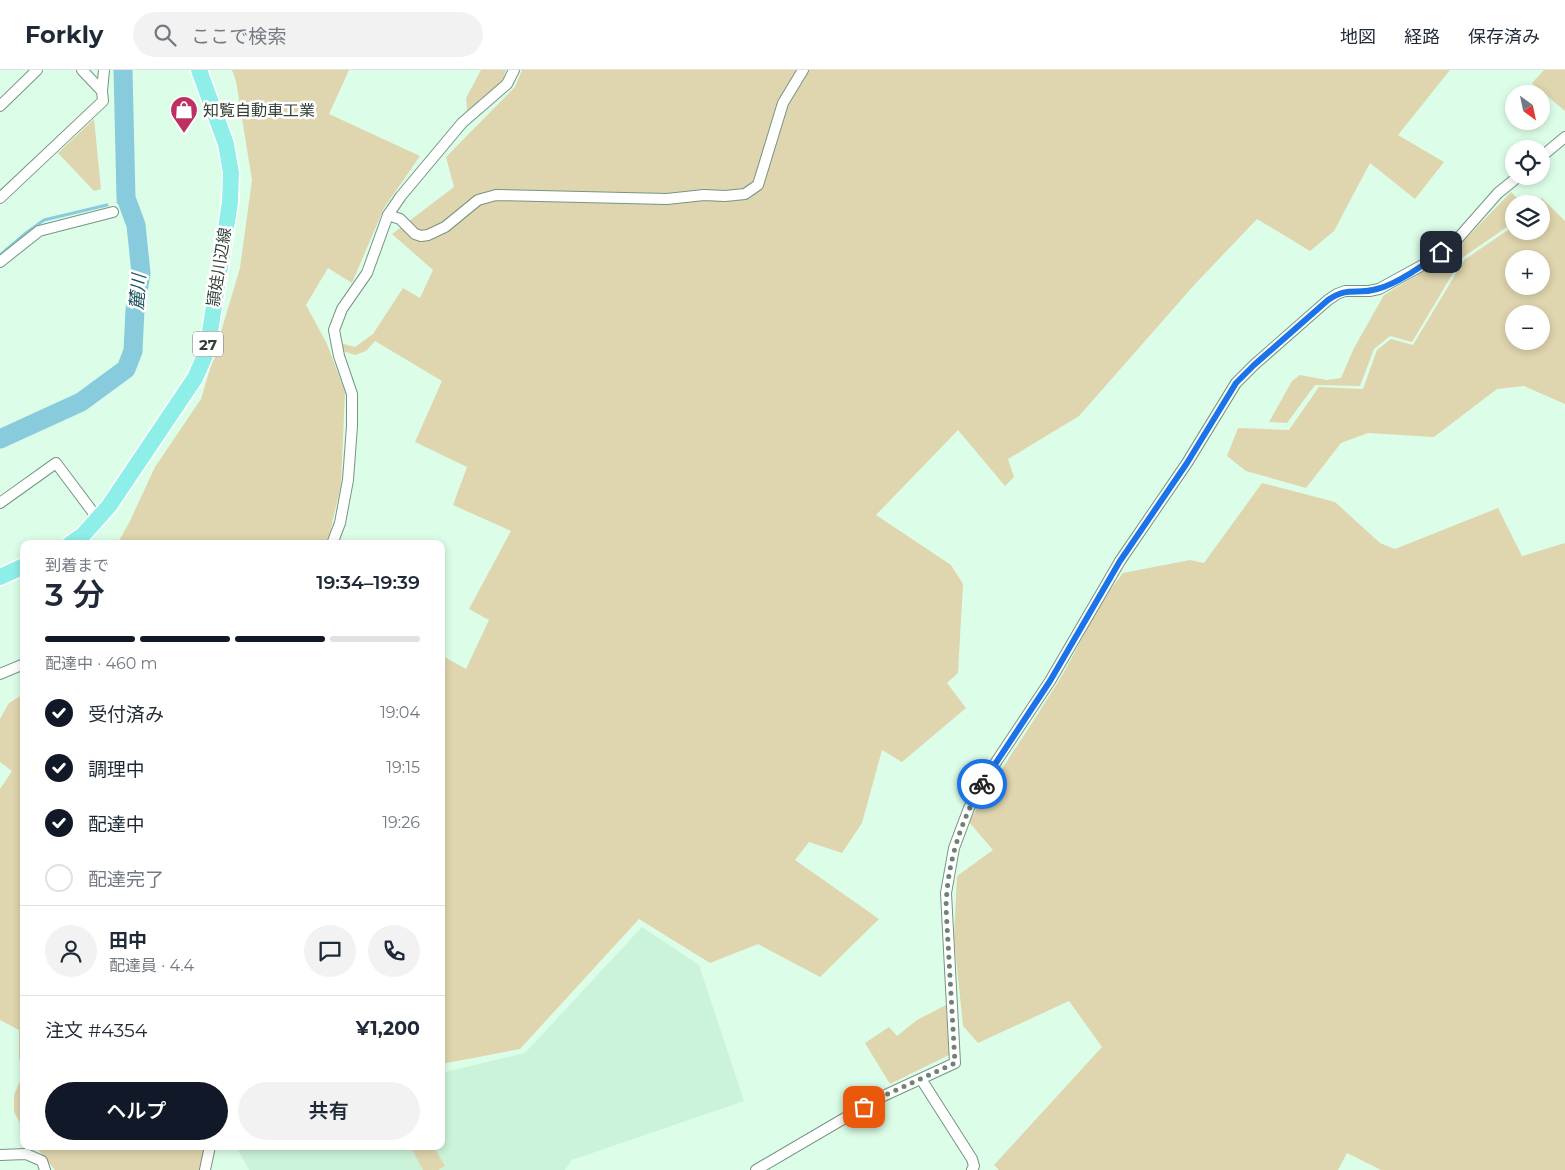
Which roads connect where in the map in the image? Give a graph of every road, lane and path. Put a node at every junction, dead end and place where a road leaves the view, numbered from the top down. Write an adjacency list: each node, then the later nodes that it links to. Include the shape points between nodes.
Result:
1 (37, 70): 8 (street)
2 (82, 70): 7 (street)
3 (104, 70): 7 (street)
4 (199, 70): 17 (main road, 頴娃川辺線 / 27, via 226,144 231,173 230,202 206,351 195,378)
5 (514, 70): 14 (street, via 507,84 462,123)
6 (803, 70): 14 (street, via 783,103 758,185 745,194 667,199 496,195 478,200 445,227 421,236 400,219)
7 (102, 91): 12 (street, via 103,101)
8 (0, 106)
9 (1565, 137): 10 (street)
10 (1550, 150)
11 (1508, 185): 24 (street, via 1453,244 1430,261 1379,289 1337,294 1236,383 1187,463 1120,561 1050,681 969,808 954,848 946,893 955,1063)
12 (0, 198)
13 (113, 212): 15 (street, via 39,231)
14 (388, 215): 19 (street, via 367,273 342,310 334,330 352,394 352,426 348,480)
15 (0, 262)
16 (0, 503): 17 (street, via 56,463)
17 (98, 519): 18 (main road, 頴娃川辺線 / 27)
18 (76, 540)
19 (334, 540)
20 (20, 568): 21 (main road)
21 (0, 577)
22 (20, 666): 23 (street)
23 (0, 674)
24 (920, 1079): 29 (street, via 879,1098); 30 (street, via 972,1159)
25 (209, 1150): 28 (street)
26 (0, 1155): 27 (street, via 26,1154 42,1161)
27 (45, 1170)
28 (205, 1170)
29 (756, 1170)
30 (972, 1170)

